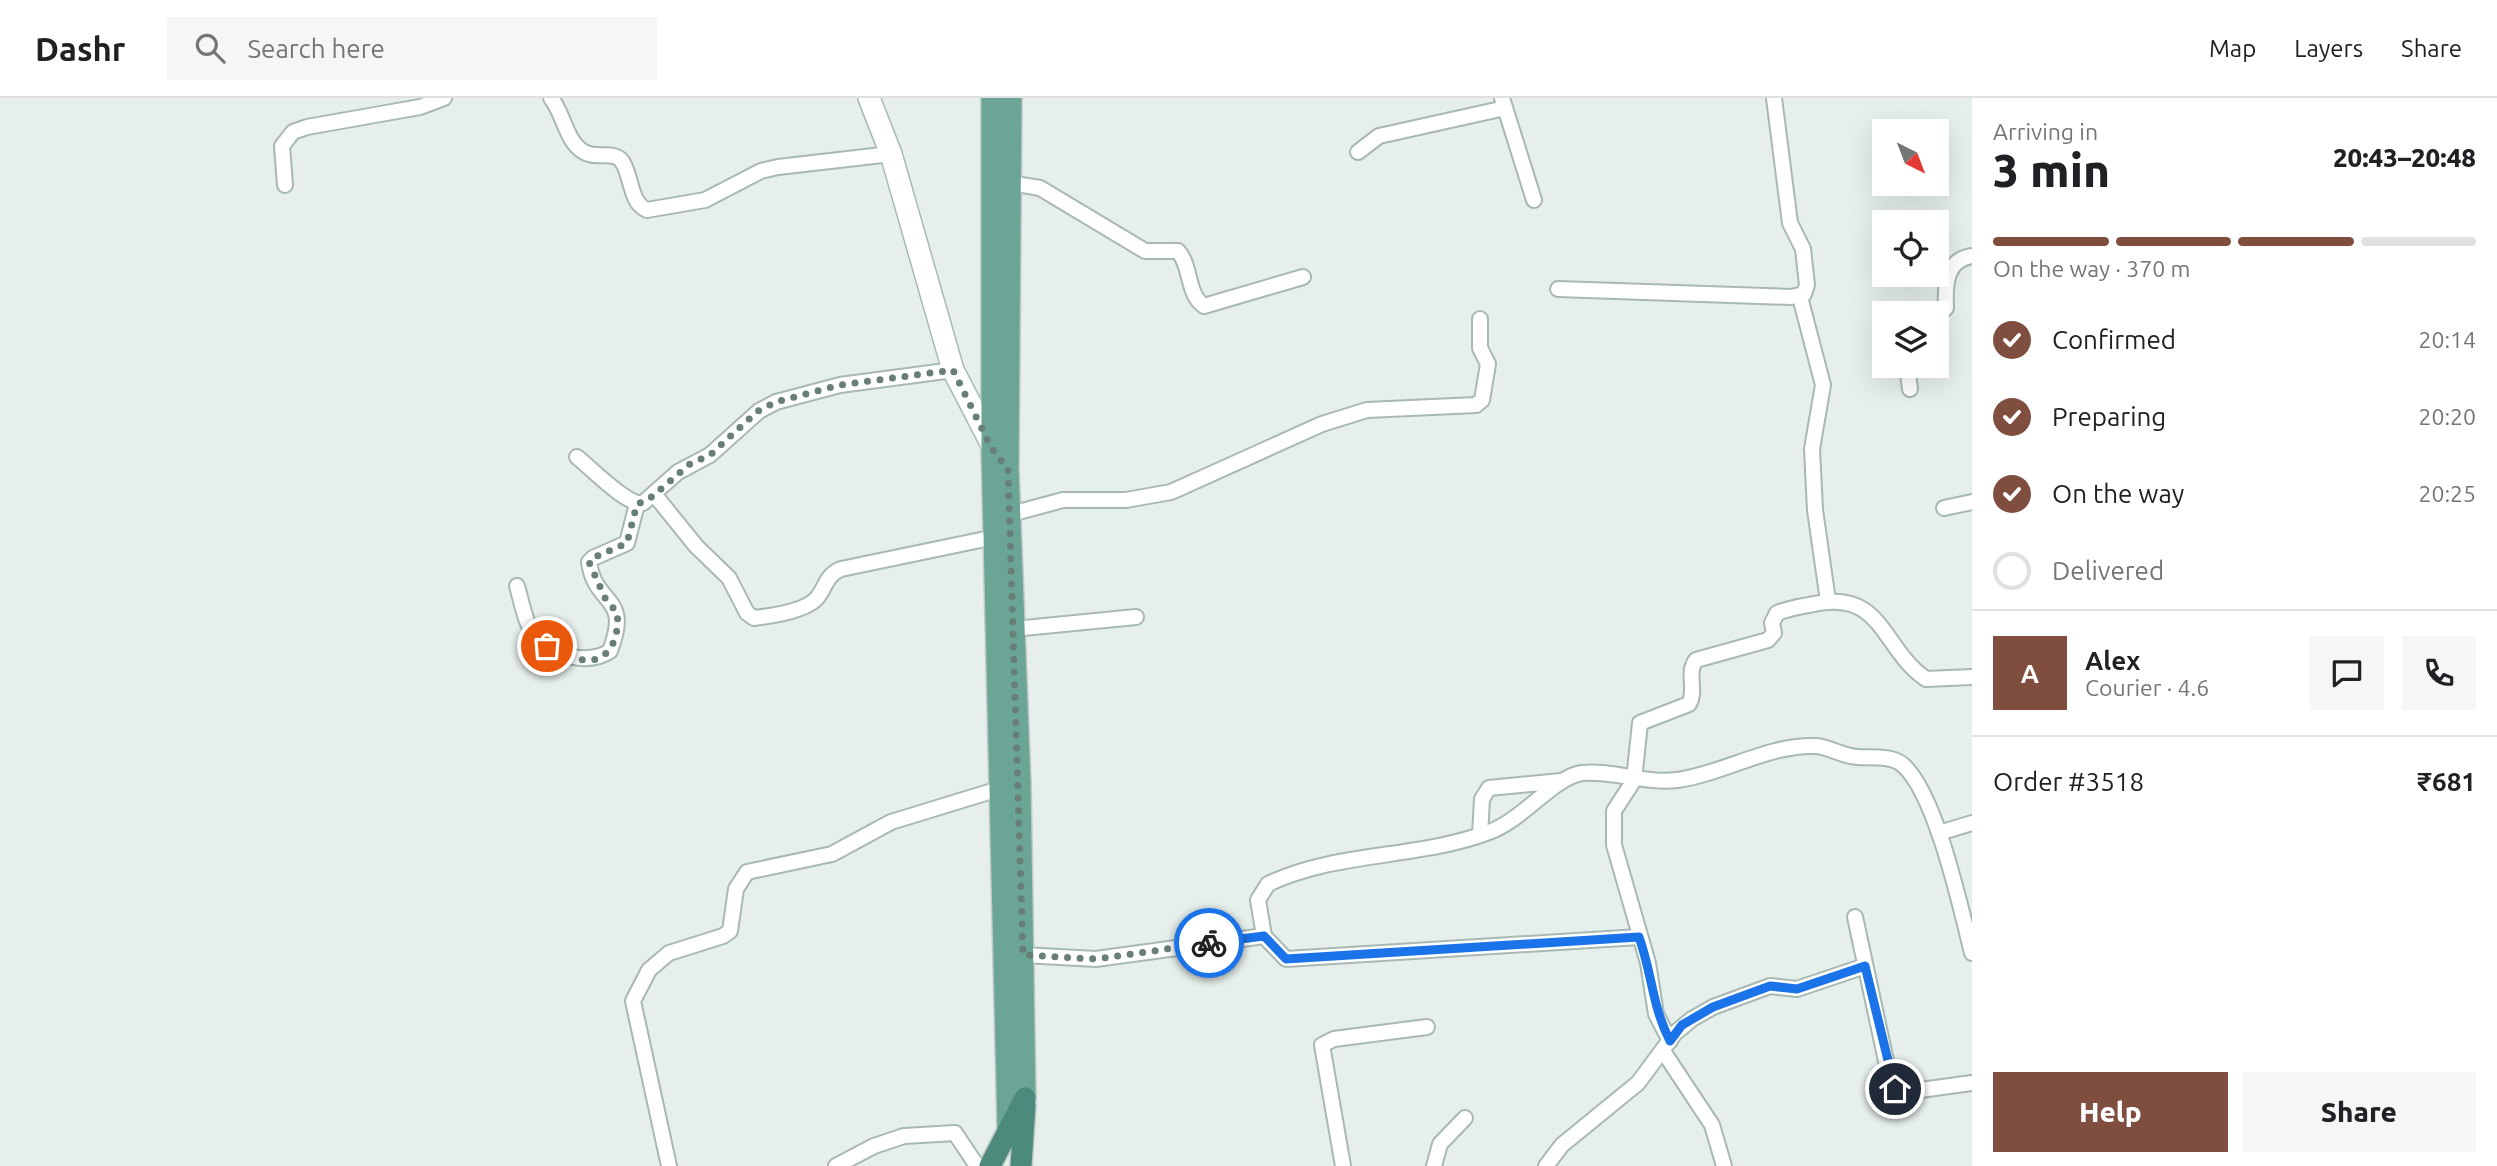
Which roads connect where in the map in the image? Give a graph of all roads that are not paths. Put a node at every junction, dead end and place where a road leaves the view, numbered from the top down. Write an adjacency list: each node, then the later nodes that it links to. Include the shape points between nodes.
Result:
1 (444, 98): 11 (street, via 420,107 293,132 282,146)
2 (551, 98): 9 (street, via 577,148 587,154 615,155 622,161 639,205 647,210 705,200 778,167)
3 (869, 98): 9 (main road)
4 (992, 98): 10 (main road)
5 (1011, 98): 10 (main road)
6 (1774, 98): 16 (street, via 1790,223 1803,249 1806,290)
7 (1503, 103): 8 (street, via 1379,136); 12 (street)
8 (1358, 152)
9 (891, 154): 19 (main road)
10 (1001, 182): 14 (street, via 1050,194 1145,251 1178,251 1196,300 1204,306); 22 (main road); 24 (main road)
11 (285, 185)
12 (1534, 200)
13 (1972, 256): 17 (street, via 1959,261 1948,274)
14 (1303, 277)
15 (1558, 289): 16 (street)
16 (1800, 297): 32 (street, via 1823,385 1812,449)
17 (1946, 301)
18 (1480, 319): 29 (street, via 1480,348 1488,364 1482,400 1476,405 1367,410 1322,424 1171,492 1126,500 1063,500)
19 (953, 370): 22 (main road); 25 (street, via 840,385 776,402 758,411 710,455 690,464)
20 (1909, 378): 21 (street)
21 (1910, 388)
22 (992, 449): 24 (main road); 30 (main road)
23 (578, 457): 27 (street)
24 (1008, 469): 29 (main road)
25 (654, 494): 27 (street); 30 (street, via 729,578 754,618 810,604 827,579 841,569)
26 (1972, 502): 28 (street)
27 (637, 504): 31 (street, via 627,543 589,562 618,620 610,650 600,658 584,660 537,638)
28 (1944, 508)
29 (1011, 514): 34 (main road)
30 (995, 537): 38 (main road)
31 (517, 586)
32 (1828, 601): 35 (street, via 1860,606 1926,680); 36 (street, via 1777,613 1768,640 1696,660 1691,669 1693,696 1689,704 1640,723)
33 (1136, 617): 34 (street)
34 (1014, 629): 46 (main road)
35 (1972, 677)
36 (1634, 780): 37 (street, via 1591,773); 40 (street, via 1677,780 1814,746 1846,756 1891,759 1902,764 1914,780); 44 (street, via 1618,802 1612,827)
37 (1561, 781): 41 (street, via 1523,814); 41 (street, via 1489,788 1482,799)
38 (1002, 789): 53 (main road); 55 (street, via 891,822 832,854 747,872 736,889 730,931 669,953 649,970 633,1001)
39 (1972, 823): 40 (street)
40 (1939, 834): 45 (street)
41 (1480, 835): 43 (street, via 1316,866 1273,881 1262,888 1258,900)
42 (1854, 917): 47 (street)
43 (1264, 936): 44 (street, via 1286,959); 46 (street, via 1096,959)
44 (1639, 937): 49 (street)
45 (1972, 953)
46 (1023, 955): 51 (main road)
47 (1865, 966): 49 (street, via 1797,989 1770,986 1713,1007 1682,1025); 50 (street, via 1895,1089 1906,1092)
48 (1427, 1027): 59 (street, via 1335,1039 1322,1045)
49 (1666, 1046): 61 (street, via 1638,1083 1562,1144); 62 (street, via 1712,1125)
50 (1972, 1083)
51 (1025, 1098): 53 (highway); 54 (highway)
52 (1465, 1118): 60 (street, via 1440,1144)
53 (1008, 1129): 54 (main road); 58 (highway)
54 (1020, 1161)
55 (668, 1166)
56 (836, 1166): 57 (street, via 904,1136 956,1133)
57 (977, 1166)
58 (990, 1166)
59 (1343, 1166)
60 (1434, 1166)
61 (1546, 1166)
62 (1724, 1166)

